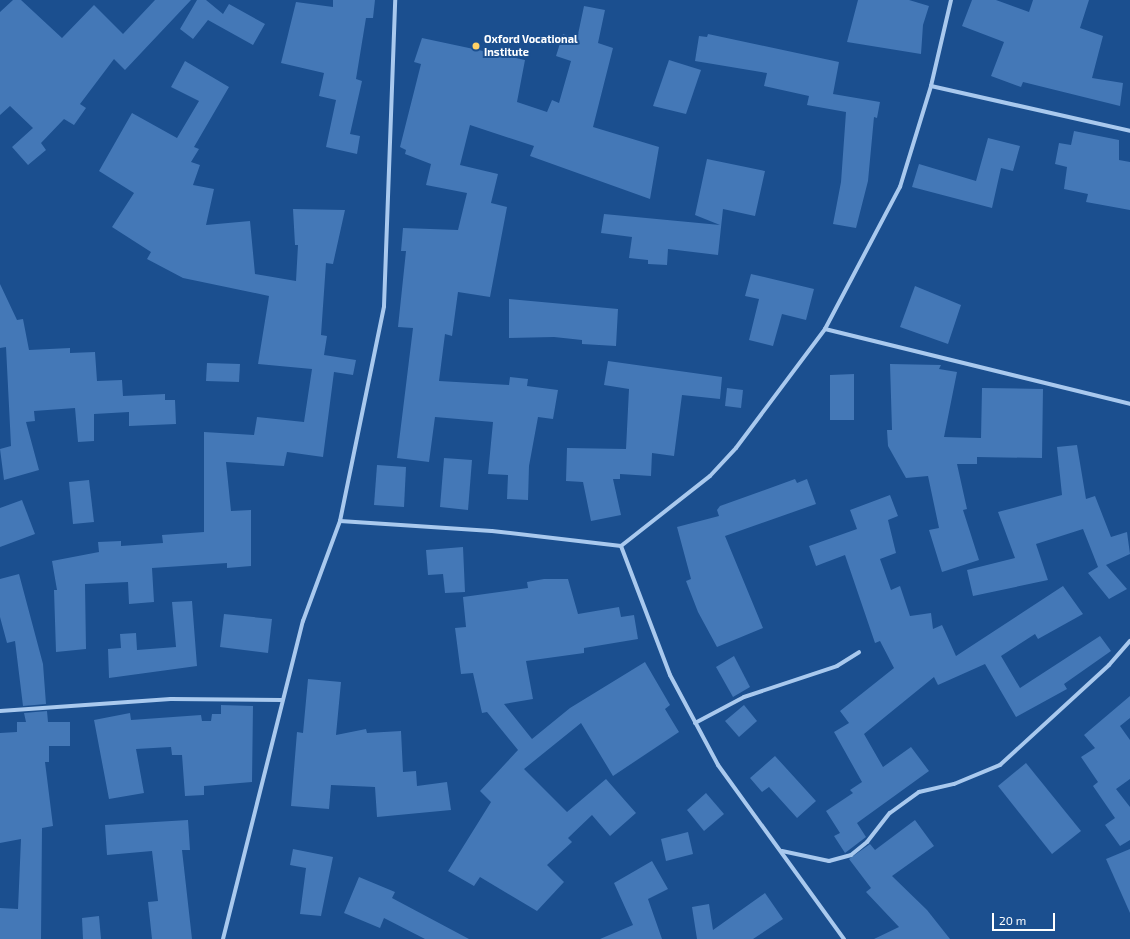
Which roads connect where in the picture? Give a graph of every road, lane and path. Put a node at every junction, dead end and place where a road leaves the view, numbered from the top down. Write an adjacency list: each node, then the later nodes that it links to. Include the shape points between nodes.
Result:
1 (395, 0): 7 (street, via 384,306)
2 (951, 0): 3 (street)
3 (931, 86): 4 (street); 5 (street, via 900,187)
4 (1130, 131)
5 (825, 329): 6 (street); 8 (street, via 736,448 710,476)
6 (1130, 404)
7 (340, 521): 8 (street, via 492,531); 11 (street, via 303,621)
8 (621, 546): 13 (street, via 670,675)
9 (1130, 641): 14 (street, via 1109,665 1000,765 954,784 919,792 890,813 868,842 850,855 829,861)
10 (859, 652): 13 (street, via 837,666 744,697)
11 (282, 700): 12 (street, via 171,699); 15 (street, via 272,755)
12 (0, 711)
13 (695, 722): 14 (street, via 718,766)
14 (782, 851): 16 (street)
15 (223, 939)
16 (844, 939)

